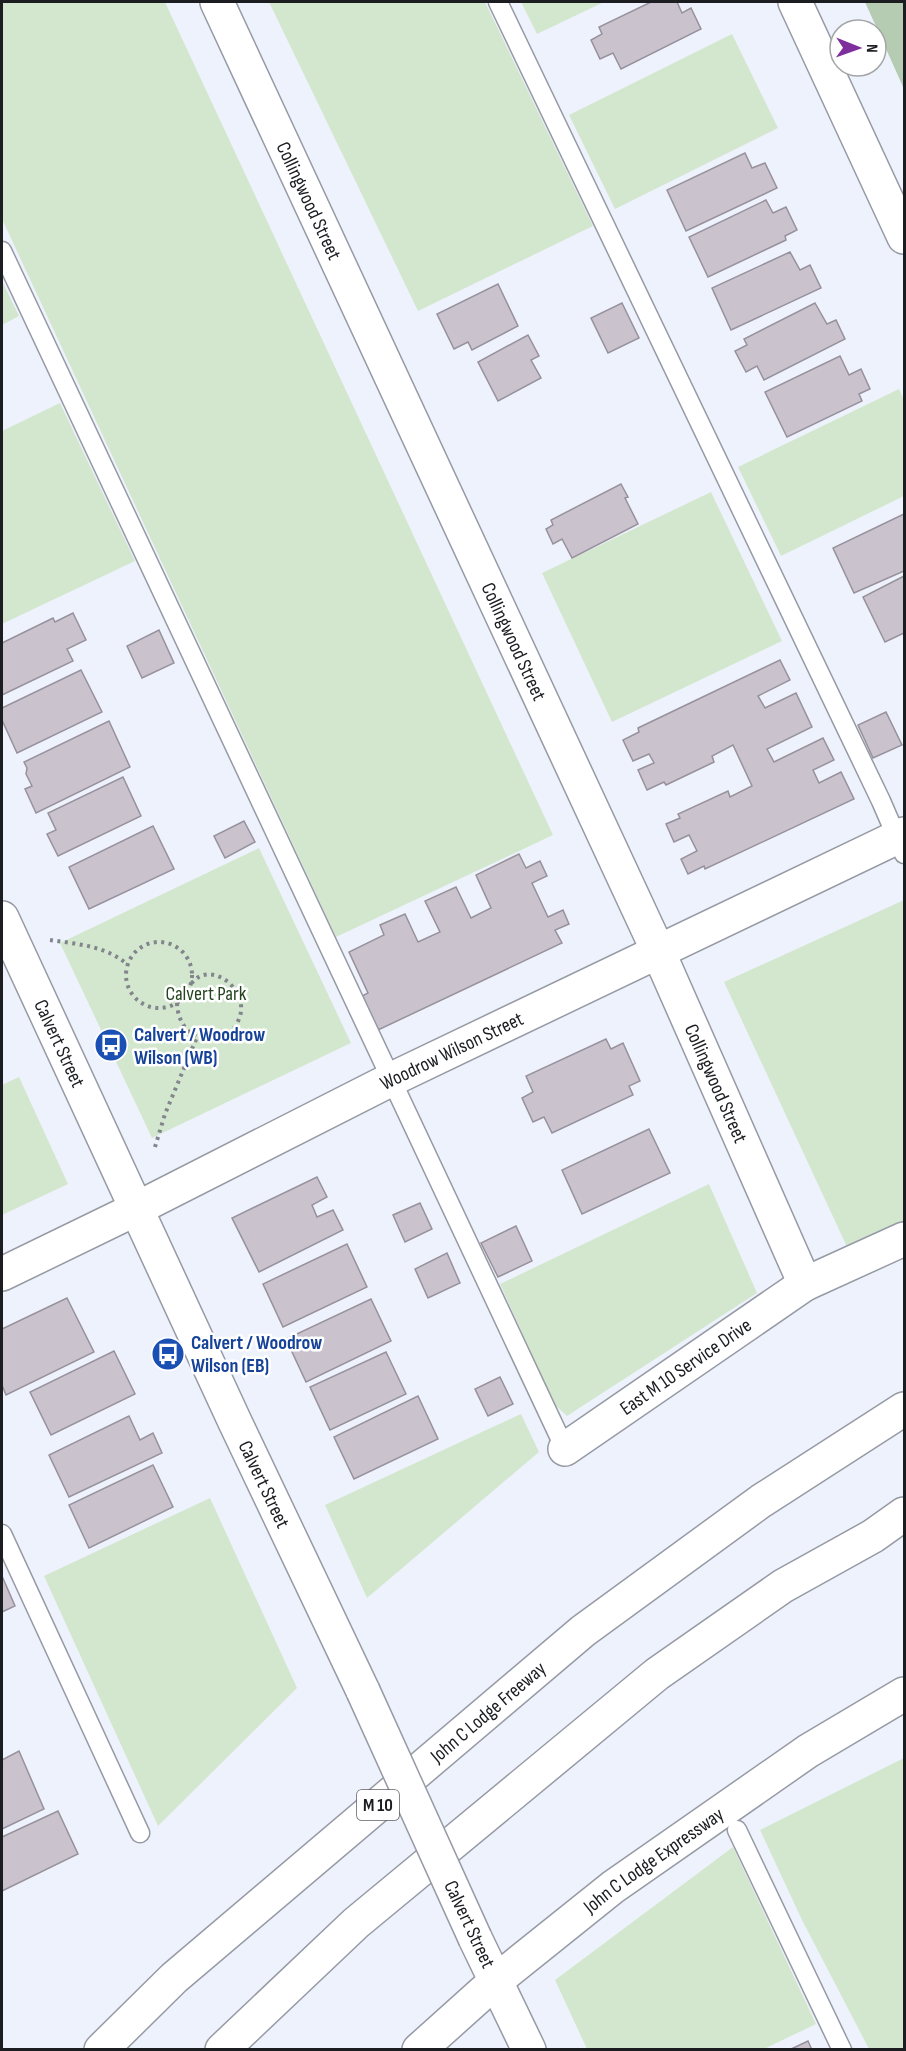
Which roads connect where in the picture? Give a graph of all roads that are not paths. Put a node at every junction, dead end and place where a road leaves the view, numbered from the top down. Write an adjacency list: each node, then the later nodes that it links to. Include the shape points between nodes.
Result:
1 (217, 2): 8 (main road, Collingwood Street)
2 (498, 2): 6 (lane)
3 (795, 2): 4 (main road)
4 (904, 237)
5 (2, 251): 9 (lane)
6 (902, 842): 8 (main road, Woodrow Wilson Street)
7 (2, 918): 10 (main road, Calvert Street)
8 (658, 951): 9 (main road, Woodrow Wilson Street); 13 (main road, Collingwood Street)
9 (390, 1080): 10 (main road, Woodrow Wilson Street); 17 (lane)
10 (136, 1209): 12 (main road, Woodrow Wilson Street); 23 (main road, Calvert Street, bridge)
11 (904, 1239): 13 (main road)
12 (2, 1274)
13 (805, 1284): 17 (main road, East M 10 Service Drive)
14 (904, 1397): 16 (main road)
15 (904, 1409): 16 (main road, John C Lodge Freeway / M 10)
16 (851, 1444): 24 (main road, John C Lodge Freeway / M 10, via 761,1502 583,1631 174,1978)
17 (565, 1449)
18 (904, 1514): 25 (main road, via 873,1536 783,1586 657,1674 356,1923)
19 (2, 1534): 22 (lane)
20 (904, 1694): 23 (main road, John C Lodge Expressway, via 808,1751 613,1887)
21 (737, 1830): 28 (lane)
22 (140, 1833)
23 (496, 1980): 26 (main road, John C Lodge Expressway); 27 (main road, Calvert Street)
24 (101, 2049)
25 (222, 2049)
26 (419, 2049)
27 (529, 2049)
28 (842, 2049)

